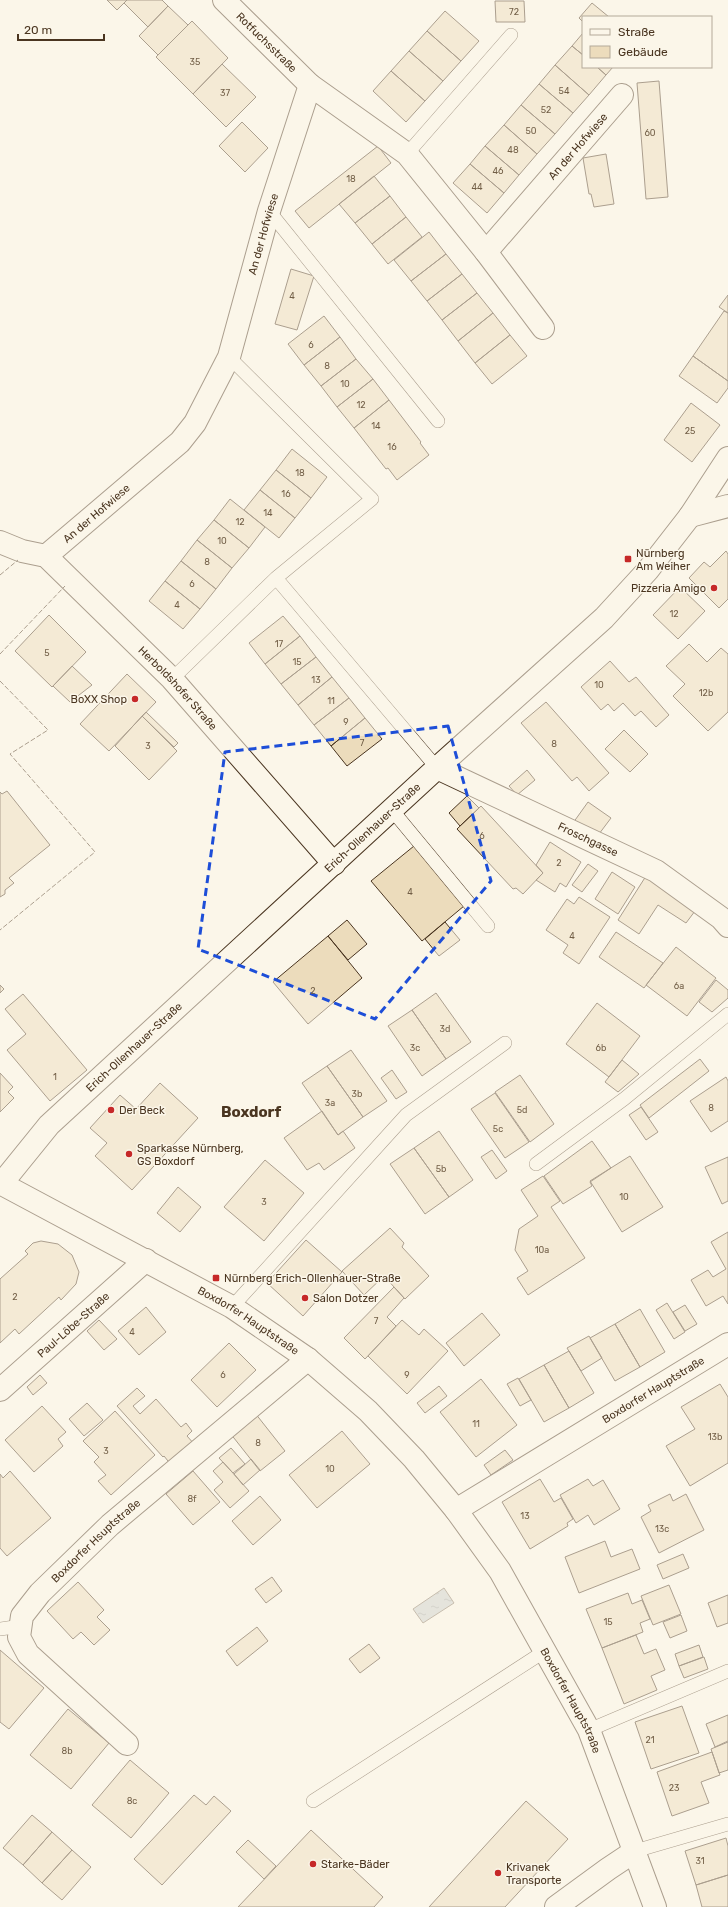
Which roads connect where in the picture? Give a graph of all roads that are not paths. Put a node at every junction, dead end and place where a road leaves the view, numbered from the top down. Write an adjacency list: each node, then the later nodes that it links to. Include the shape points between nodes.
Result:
1 (224, 0): 3 (street, Rotfuchsstraße)
2 (511, 34): 5 (lane)
3 (310, 85): 5 (street); 6 (street, An der Hofwiese)
4 (622, 95): 7 (street, An der Hofwiese)
5 (406, 154): 7 (street)
6 (269, 211): 9 (street, An der Hofwiese); 10 (lane)
7 (486, 252): 8 (street)
8 (544, 328)
9 (229, 357): 15 (street, An der Hofwiese, via 195,423 180,442); 16 (lane, via 372,499)
10 (438, 421)
11 (728, 458): 13 (street, Erich-Ollenhauer-Straße)
12 (728, 506): 13 (street)
13 (690, 516): 18 (street, Erich-Ollenhauer-Straße, via 648,570 604,618)
14 (0, 542): 15 (street, via 22,551)
15 (46, 556): 17 (street, Herboldshofer Straße)
16 (276, 578): 17 (lane); 18 (lane)
17 (172, 680): 20 (street, Herboldshofer Straße)
18 (437, 768): 19 (street, Erich-Ollenhauer-Straße); 22 (street, Froschgasse, via 656,871 721,918)
19 (392, 810): 20 (street, Erich-Ollenhauer-Straße); 21 (lane)
20 (334, 864): 26 (street, Erich-Ollenhauer-Straße, via 49,1125)
21 (488, 926)
22 (728, 926)
23 (728, 1014): 25 (lane, via 624,1099)
24 (505, 1043): 28 (lane, via 406,1114)
25 (536, 1164)
26 (1, 1183): 27 (street, Boxdorfer Hauptstraße)
27 (146, 1260): 28 (street, Boxdorfer Hauptstraße); 31 (street, Paul-Löbe-Straße)
28 (232, 1307): 30 (street, Boxdorfer Hauptstraße)
29 (728, 1344): 32 (street, Boxdorfer Hauptstraße)
30 (308, 1359): 32 (street, Boxdorfer Hauptstraße, via 368,1411 414,1459); 33 (street, Boxdorfer Hsuptstraße, via 110,1526 40,1593)
31 (0, 1390)
32 (456, 1510): 34 (street, Boxdorfer Hauptstraße, via 500,1571)
33 (10, 1628): 37 (street, Boxdorfer Hsuptstraße, via 19,1637 28,1654)
34 (545, 1651): 36 (street, Boxdorfer Hauptstraße); 38 (lane)
35 (728, 1671): 36 (lane)
36 (588, 1730): 40 (street, Boxdorfer Hauptstraße)
37 (127, 1744)
38 (313, 1801)
39 (728, 1824): 40 (lane)
40 (635, 1851): 41 (street); 42 (street, Boxdorfer Hauptstraße)
41 (556, 1907)
42 (654, 1907)

